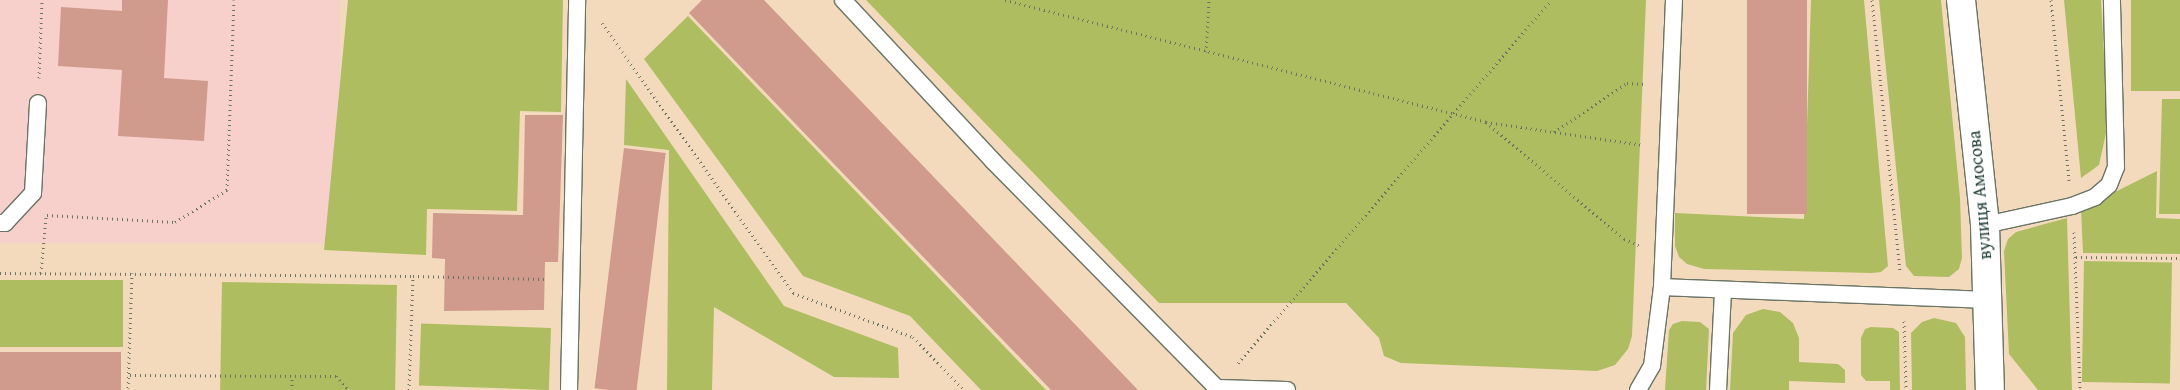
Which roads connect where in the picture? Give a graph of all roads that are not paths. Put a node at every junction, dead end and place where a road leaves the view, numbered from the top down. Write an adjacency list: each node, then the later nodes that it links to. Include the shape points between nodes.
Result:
1 (577, 0): 12 (lane)
2 (843, 0): 13 (lane, via 993,161 1217,388)
3 (1674, 0): 9 (lane)
4 (1961, 0): 8 (street, вулиця Амосова)
5 (2112, 0): 8 (lane, via 2116,168 2109,185 2095,196 2072,206)
6 (38, 104): 7 (lane, via 34,192 5,223)
7 (0, 223)
8 (1985, 225): 11 (street, вулиця Амосова)
9 (1662, 287): 10 (lane); 14 (lane, via 1652,366)
10 (1723, 290): 11 (lane); 15 (lane)
11 (1987, 300): 16 (street, вулиця Амосова)
12 (569, 390)
13 (1287, 390)
14 (1638, 390)
15 (1718, 390)
16 (1990, 390)

